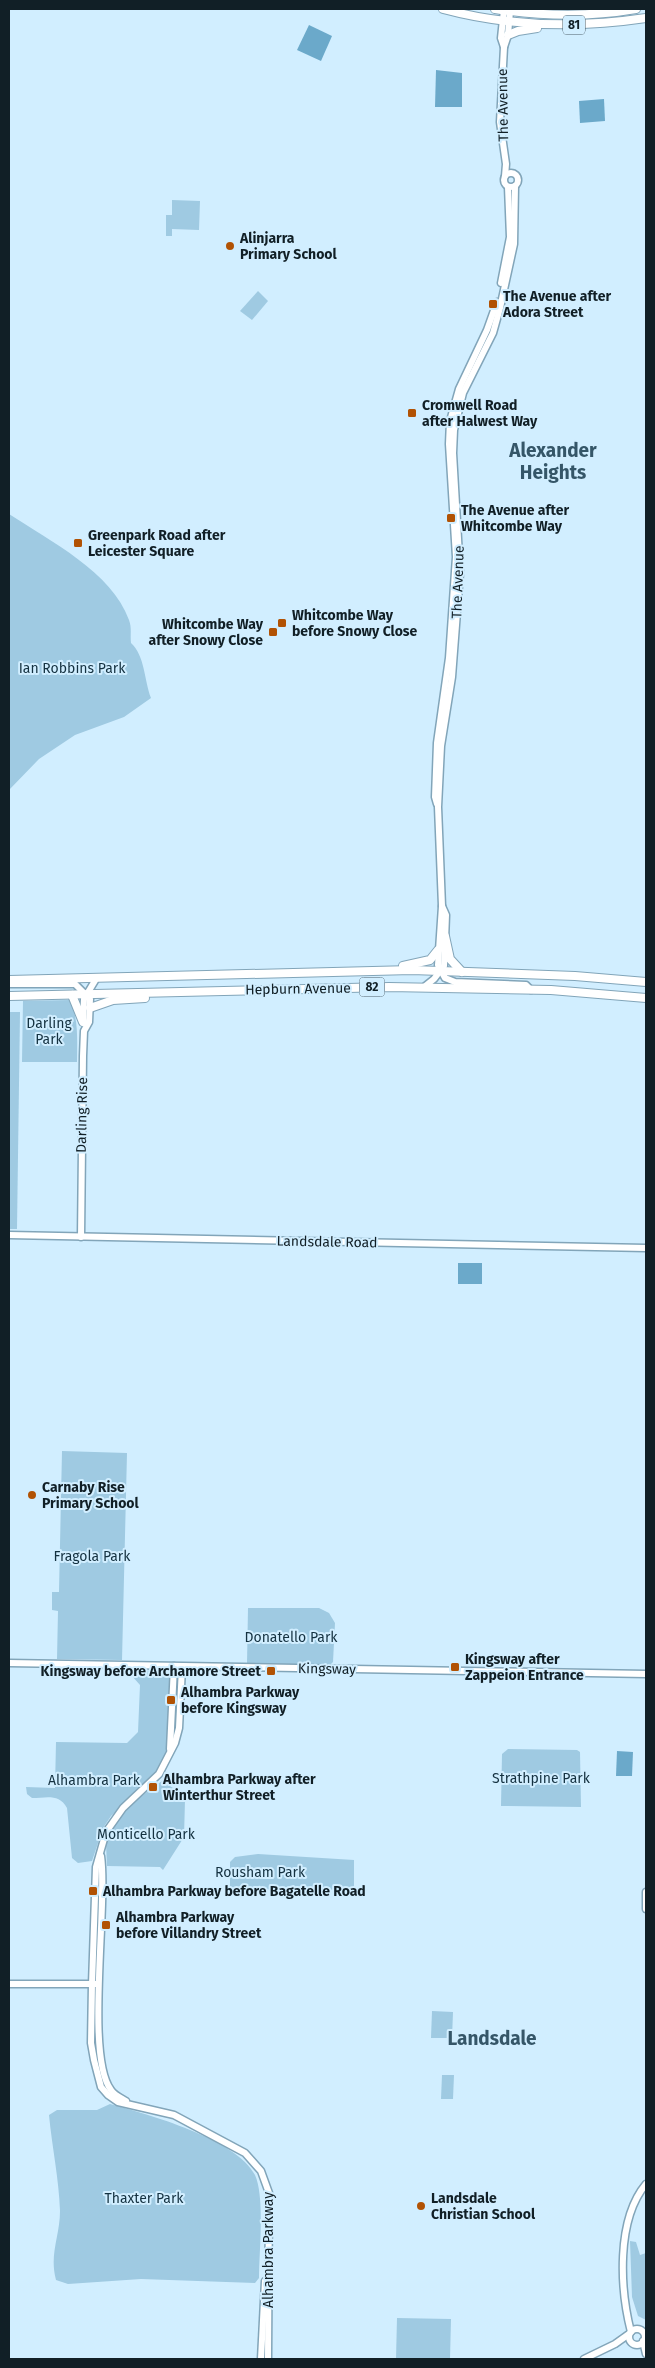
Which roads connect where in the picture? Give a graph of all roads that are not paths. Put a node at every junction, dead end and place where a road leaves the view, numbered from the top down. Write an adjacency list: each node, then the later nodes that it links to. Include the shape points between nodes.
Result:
1 (443, 9): 6 (main road, 81)
2 (495, 9): 4 (main road, 81)
3 (636, 9): 4 (main road, 81, via 577,14)
4 (507, 10): 6 (street, The Avenue)
5 (646, 18): 7 (main road, 81)
6 (506, 22): 7 (main road, 81); 8 (street, The Avenue); 9 (street, The Avenue, via 501,38)
7 (569, 25): 8 (main road, via 553,29 528,28)
8 (508, 35): 9 (street, The Avenue)
9 (504, 46): 10 (street, The Avenue, via 500,122)
10 (508, 175): 11 (street, via 504,182); 11 (street, via 518,178)
11 (512, 187): 12 (street, The Avenue, via 510,237 501,286 488,330 459,389 450,421 448,444 456,557 449,658 437,743 435,797)
12 (442, 906): 13 (street, The Avenue, via 446,915); 14 (street, The Avenue)
13 (445, 936): 16 (street, The Avenue, via 444,966); 17 (main road, via 450,959)
14 (438, 950): 15 (main road, via 431,960 420,964 373,965); 16 (street, The Avenue)
15 (350, 971): 16 (main road, Hepburn Avenue / 82); 18 (main road, Hepburn Avenue / 82)
16 (440, 971): 17 (main road, Hepburn Avenue / 82); 21 (street); 22 (street, via 445,978 455,982 526,985)
17 (462, 972): 20 (main road, Hepburn Avenue / 82)
18 (96, 979): 19 (main road, Hepburn Avenue / 82); 24 (street)
19 (9, 982): 24 (street, via 75,984)
20 (646, 982)
21 (424, 987): 22 (main road, Hepburn Avenue / 82); 23 (main road, Hepburn Avenue / 82)
22 (531, 990): 27 (main road, Hepburn Avenue / 82)
23 (182, 992): 24 (main road, Hepburn Avenue / 82); 28 (main road, via 170,996 113,1000)
24 (86, 994): 25 (main road, Hepburn Avenue / 82); 28 (street); 29 (street)
25 (72, 995): 26 (main road, Hepburn Avenue / 82); 29 (main road)
26 (9, 996)
27 (646, 998)
28 (90, 1008): 31 (street, Darling Rise, via 89,1022 84,1031)
29 (82, 1022)
30 (9, 1235): 31 (street, Landsdale Road)
31 (81, 1237): 32 (street, Landsdale Road)
32 (646, 1248)
33 (9, 1663): 34 (street, Kingsway)
34 (174, 1666): 35 (street, Kingsway); 37 (street, Alhambra Parkway)
35 (182, 1666): 36 (street, Kingsway); 37 (street, Alhambra Parkway, via 179,1728)
36 (646, 1674)
37 (170, 1753): 38 (street, Alhambra Parkway, via 159,1774 123,1808 106,1832)
38 (100, 1855): 42 (street, Alhambra Parkway, via 96,1867); 43 (street, Alhambra Parkway)
39 (646, 1892): 40 (street)
40 (646, 1909)
41 (9, 1984): 42 (street)
42 (92, 1984): 43 (street); 44 (street, Alhambra Parkway, via 91,2043 101,2087 118,2102)
43 (100, 1984): 44 (street, Alhambra Parkway, via 99,2043 104,2075 112,2092)
44 (131, 2104): 46 (street, Alhambra Parkway, via 178,2117 254,2160 266,2180 269,2193)
45 (646, 2184): 47 (street, via 628,2217 624,2238 623,2279)
46 (267, 2270): 51 (street, Alhambra Parkway, via 262,2300); 52 (street, Alhambra Parkway)
47 (633, 2332): 48 (street); 48 (street, via 644,2334); 49 (street)
48 (638, 2343): 49 (street); 50 (street)
49 (615, 2344): 53 (street)
50 (646, 2354)
51 (260, 2359)
52 (268, 2359)
53 (584, 2359)

